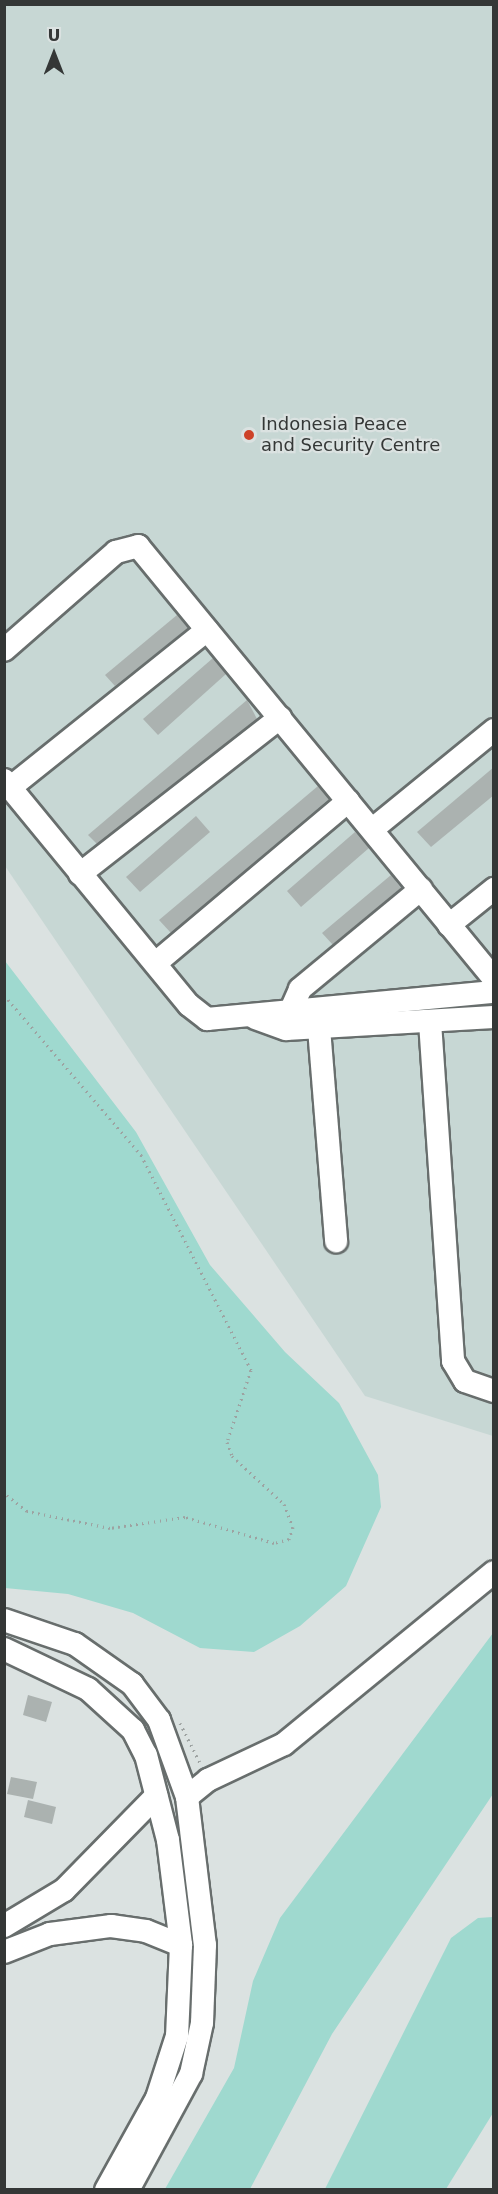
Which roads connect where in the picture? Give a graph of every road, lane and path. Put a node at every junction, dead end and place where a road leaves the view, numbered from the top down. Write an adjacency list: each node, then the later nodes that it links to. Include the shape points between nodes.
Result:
1 (207, 630): 2 (street, via 160,569 130,545); 3 (street); 5 (street)
2 (4, 650)
3 (280, 718): 6 (street); 8 (street)
4 (494, 730): 7 (street)
5 (8, 783): 8 (street)
6 (348, 801): 7 (street); 12 (street)
7 (374, 828): 9 (street)
8 (80, 874): 12 (street)
9 (421, 889): 11 (street); 17 (street, via 300,989)
10 (494, 889): 11 (street)
11 (449, 925): 13 (street)
12 (157, 962): 17 (street, via 189,1005 207,1019)
13 (494, 979)
14 (494, 992): 17 (street)
15 (4, 995): 22 (path, via 141,1155 251,1370 227,1442 232,1456 284,1504 293,1527 289,1539 274,1543 185,1517 110,1528 27,1511)
16 (494, 1017): 18 (street)
17 (287, 1019): 19 (street)
18 (430, 1022): 19 (street); 21 (street, via 453,1361 465,1382)
19 (319, 1028): 20 (street)
20 (336, 1241)
21 (494, 1391)
22 (4, 1494)
23 (494, 1572): 27 (street, via 284,1744 208,1780)
24 (4, 1620): 27 (street, via 75,1644 132,1684 159,1720)
25 (4, 1649): 26 (street, via 61,1674 110,1705 146,1755)
26 (156, 1796): 28 (street, via 64,1890); 29 (street, via 168,1840)
27 (188, 1797): 32 (street, via 205,1945)
28 (4, 1926)
29 (181, 1945): 30 (street, via 146,1931 111,1926 50,1934); 31 (street)
30 (4, 1952)
31 (177, 2028): 32 (street); 33 (street, via 156,2098)
32 (201, 2031): 34 (street, via 191,2073)
33 (106, 2190)
34 (128, 2190)

